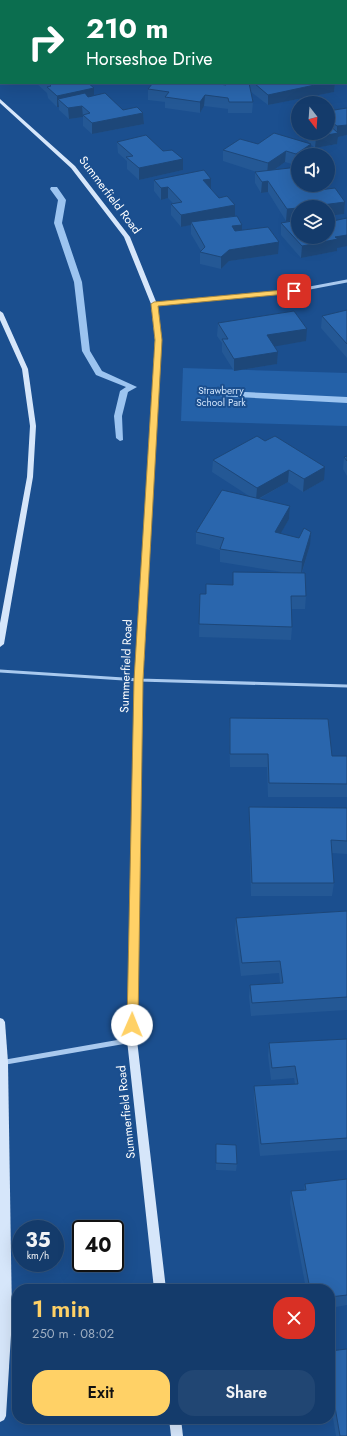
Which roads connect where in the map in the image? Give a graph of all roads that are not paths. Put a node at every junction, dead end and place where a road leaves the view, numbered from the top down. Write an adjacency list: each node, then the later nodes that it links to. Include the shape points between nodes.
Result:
1 (0, 100): 3 (street, Summerfield Road, via 73,166 127,237)
2 (347, 281): 3 (street, via 294,291)
3 (154, 304): 7 (street, Summerfield Road, via 158,340)
4 (0, 313): 5 (street, via 25,369 33,426 30,477)
5 (0, 644)
6 (0, 671): 7 (lane)
7 (139, 680): 8 (lane); 10 (street, Summerfield Road)
8 (347, 686)
9 (0, 1022): 11 (street)
10 (132, 1040): 11 (street); 12 (street, Summerfield Road)
11 (2, 1063): 13 (street, via 6,1320)
12 (159, 1284)
13 (0, 1416)
14 (176, 1424): 15 (street)
15 (177, 1436)

